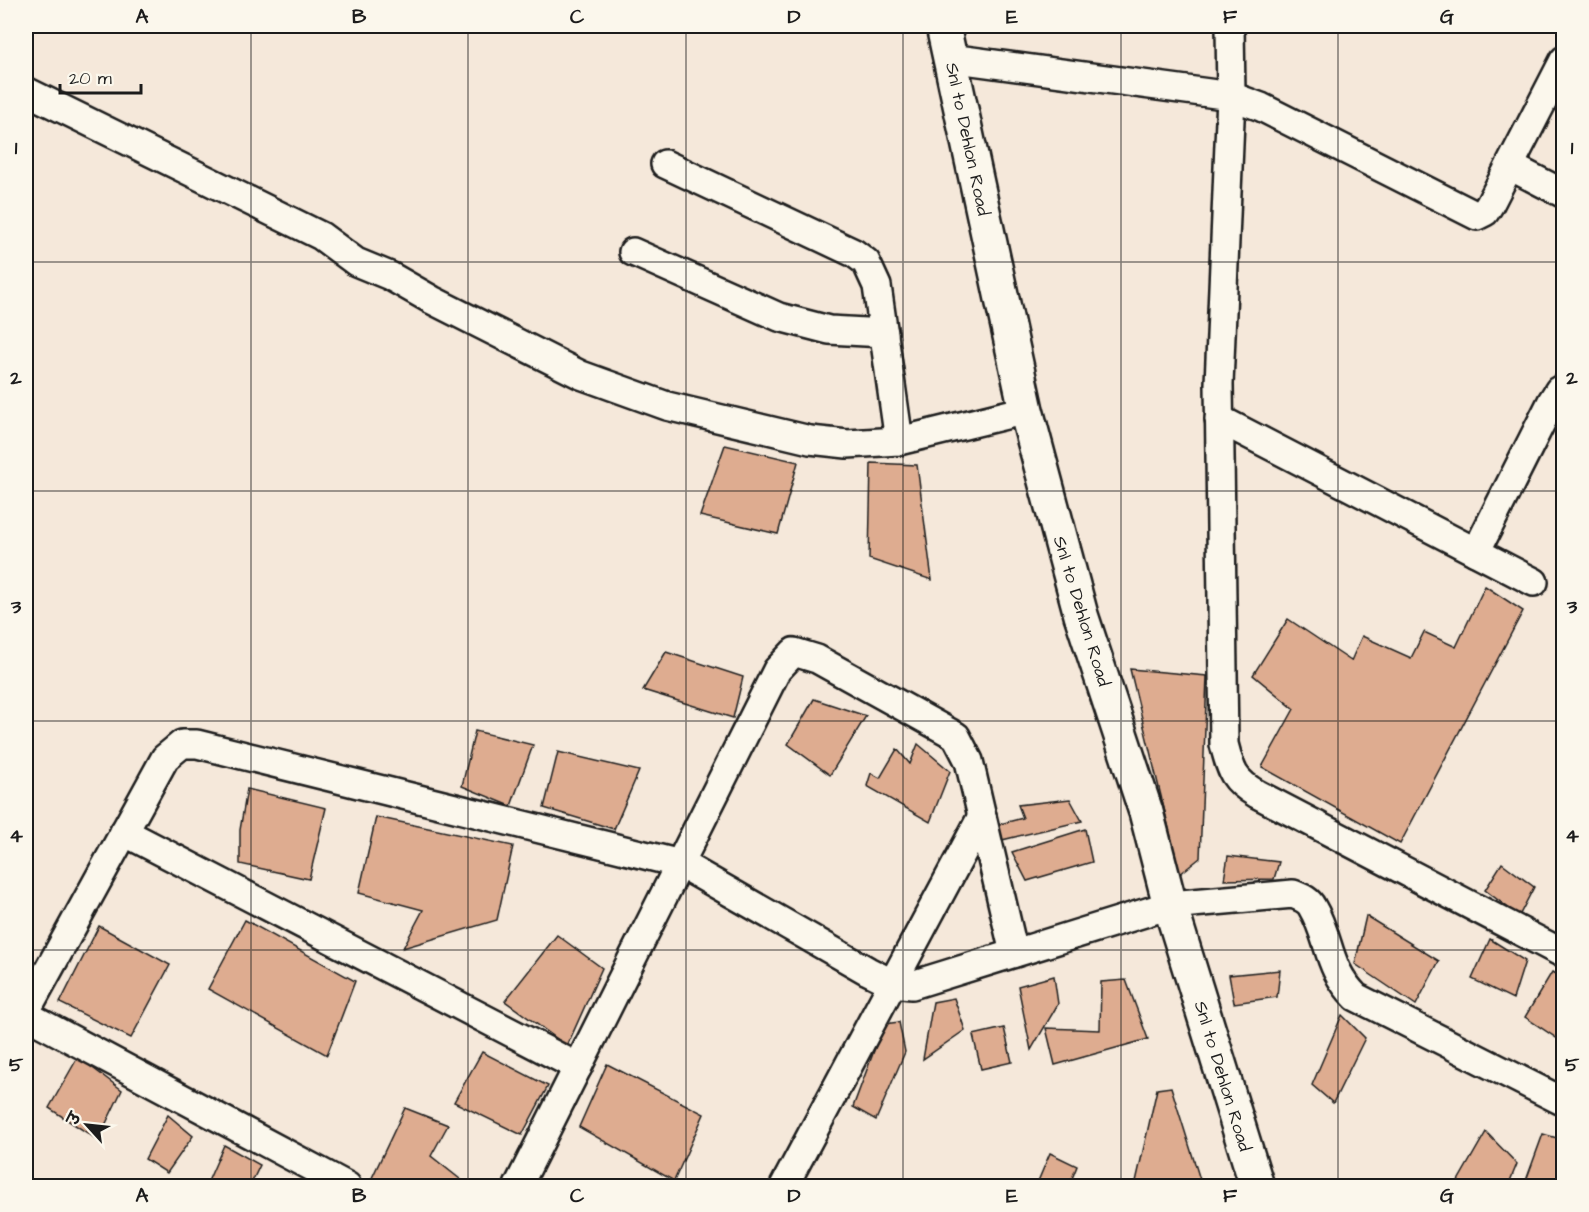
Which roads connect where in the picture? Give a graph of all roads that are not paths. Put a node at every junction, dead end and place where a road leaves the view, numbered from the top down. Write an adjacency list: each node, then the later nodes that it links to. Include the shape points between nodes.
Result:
1 (943, 26): 3 (street, Snl to Dehlon Road)
2 (1230, 26): 6 (street)
3 (950, 58): 6 (street); 13 (street, Snl to Dehlon Road)
4 (1563, 60): 8 (street)
5 (26, 91): 15 (street, via 321,236 356,262 581,375 667,406 810,440 847,444)
6 (1231, 96): 8 (street, via 1261,107 1478,216 1485,212); 14 (street)
7 (665, 164): 11 (street, via 866,262 873,273)
8 (1510, 166): 9 (street)
9 (1563, 194)
10 (633, 252): 11 (street, via 779,317 829,330)
11 (884, 333): 15 (street)
12 (1563, 388): 16 (street, via 1552,401)
13 (1026, 410): 15 (street); 21 (street, Snl to Dehlon Road, via 1081,615 1146,812)
14 (1219, 419): 16 (street); 23 (street, via 1224,744 1232,772 1243,786 1257,794)
15 (899, 441)
16 (1476, 552): 17 (street)
17 (1534, 582)
18 (982, 816): 20 (street, via 969,761 956,736 817,660 794,652 777,670); 22 (street); 24 (street)
19 (124, 832): 20 (street, via 165,758 182,744 197,744); 25 (street); 26 (street)
20 (681, 864): 24 (street); 26 (street)
21 (1170, 905): 22 (street); 27 (street, via 1273,894 1304,898 1312,906 1332,964 1356,997); 31 (street, Snl to Dehlon Road)
22 (1014, 953): 24 (street, via 912,985)
23 (1563, 954)
24 (892, 983): 30 (street)
25 (26, 1013): 28 (street)
26 (578, 1067): 29 (street)
27 (1563, 1102)
28 (347, 1186)
29 (518, 1186)
30 (784, 1186)
31 (1257, 1186)

